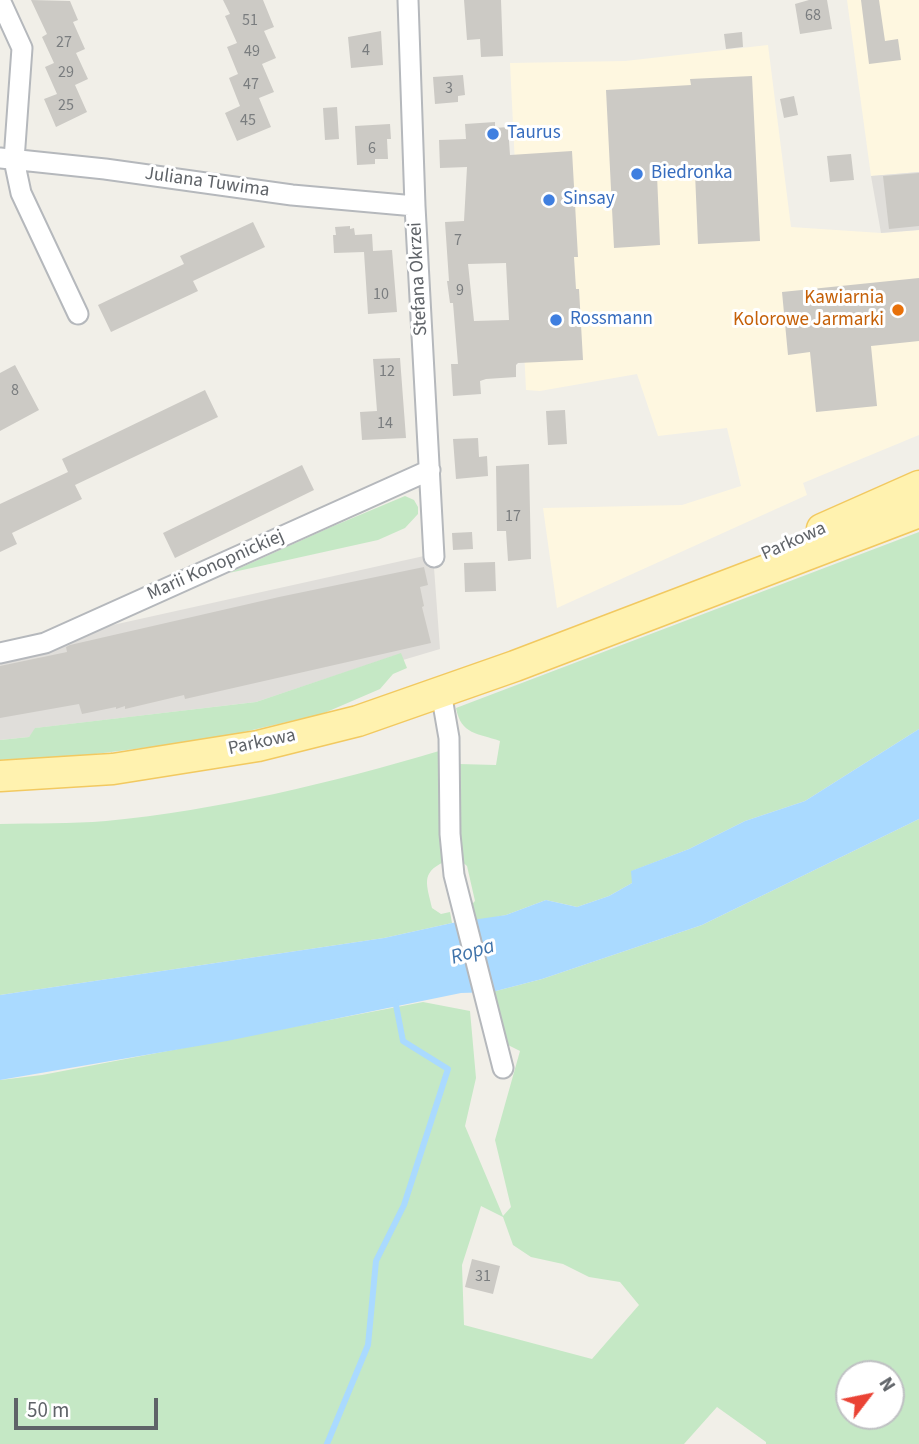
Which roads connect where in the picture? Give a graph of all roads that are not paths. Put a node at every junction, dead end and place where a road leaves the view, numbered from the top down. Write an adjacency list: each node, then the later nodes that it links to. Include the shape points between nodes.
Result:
1 (408, 0): 4 (street, Stefana Okrzei)
2 (0, 1): 3 (street, via 22,48)
3 (7, 159): 4 (street, Juliana Tuwima); 5 (street)
4 (415, 206): 6 (street, Stefana Okrzei)
5 (78, 314)
6 (430, 470): 9 (street, Stefana Okrzei); 10 (street, Marii Konopnickiej, via 45,643)
7 (919, 486): 11 (main road, Parkowa)
8 (919, 512): 11 (main road, Parkowa)
9 (435, 557)
10 (0, 653)
11 (515, 666): 12 (main road, Parkowa)
12 (441, 692): 13 (main road, Parkowa, via 258,746 113,769); 14 (street, via 449,738 454,875)
13 (0, 776)
14 (503, 1069)

